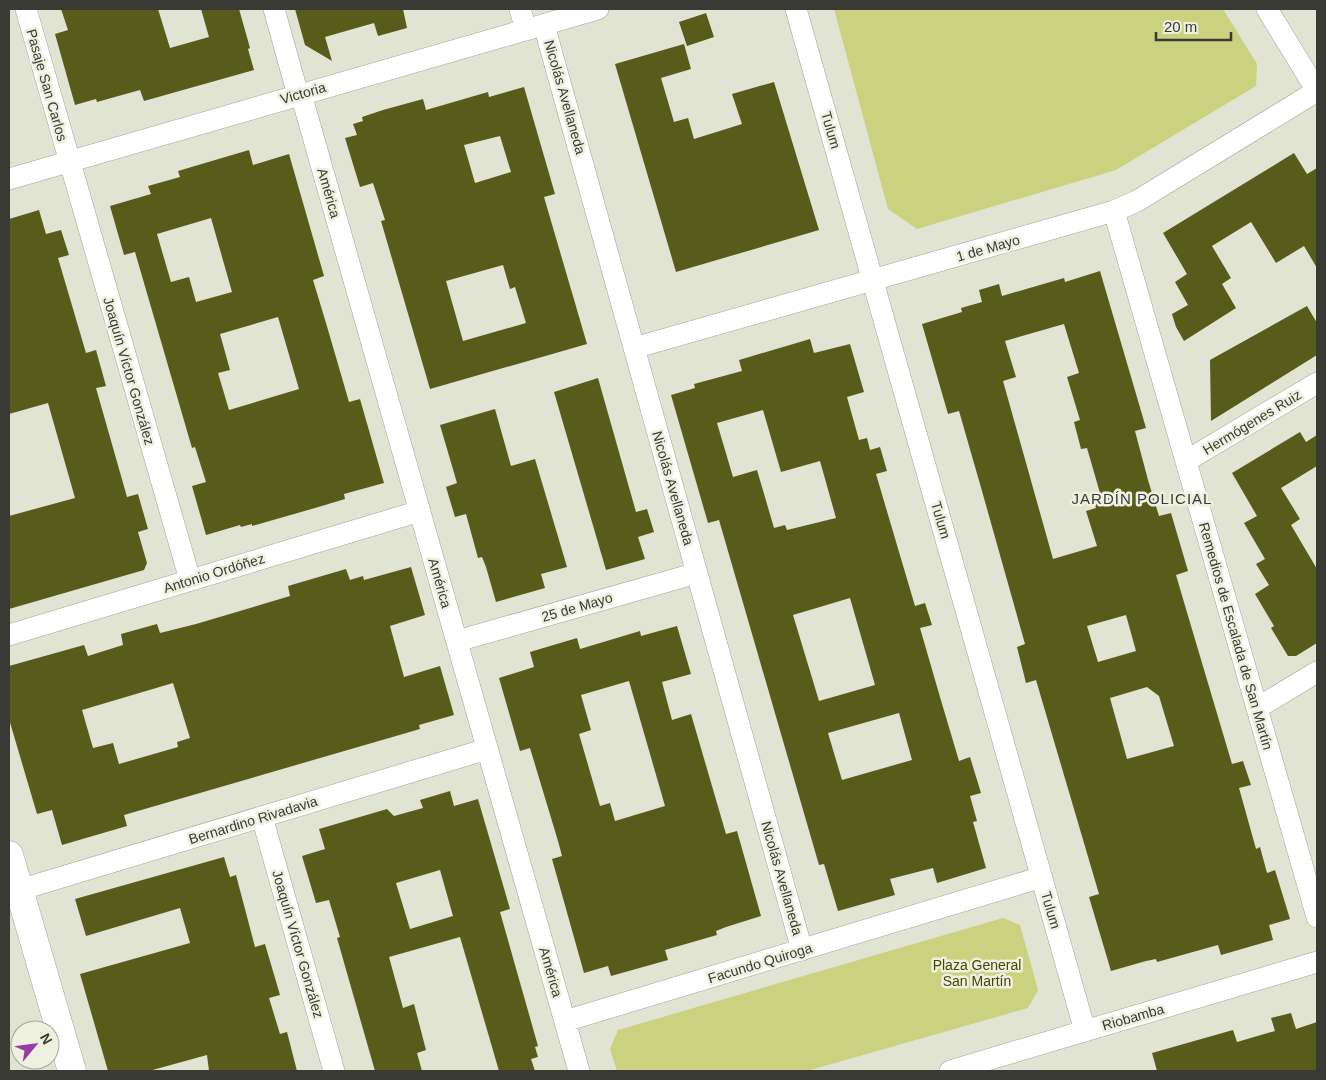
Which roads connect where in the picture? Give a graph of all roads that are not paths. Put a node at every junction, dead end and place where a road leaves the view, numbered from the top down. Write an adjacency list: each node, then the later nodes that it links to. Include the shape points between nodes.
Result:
1 (26, 9): 10 (street, Pasaje San Carlos)
2 (274, 9): 9 (street, América)
3 (520, 9): 7 (street, Nicolás Avellaneda)
4 (598, 9): 7 (street, Victoria)
5 (796, 9): 13 (street, Tulum)
6 (1267, 9): 8 (street)
7 (535, 28): 9 (street, Victoria); 14 (street, Nicolás Avellaneda)
8 (1317, 91): 12 (street, 1 de Mayo, via 1137,201)
9 (300, 94): 10 (street, Victoria); 17 (street, América)
10 (68, 161): 11 (street, Victoria); 19 (street, Joaquín Víctor González)
11 (9, 179)
12 (1114, 211): 13 (street, 1 de Mayo); 16 (street, Remedios de Escalada de San Martín)
13 (873, 280): 14 (street, 1 de Mayo); 27 (street, Tulum)
14 (634, 348): 18 (street, Nicolás Avellaneda)
15 (1317, 383): 16 (street, Hermógenes Ruiz)
16 (1186, 461): 23 (street, Remedios de Escalada de San Martín)
17 (420, 511): 19 (street, Antonio Ordóñez); 21 (street, América)
18 (697, 573): 21 (street, 25 de Mayo); 30 (street, Nicolás Avellaneda)
19 (190, 580): 20 (street, Antonio Ordóñez)
20 (9, 635)
21 (457, 641): 24 (street, América)
22 (1317, 672): 23 (street)
23 (1257, 708): 29 (street, Remedios de Escalada de San Martín)
24 (487, 749): 25 (street, Bernardino Rivadavia); 32 (street, América)
25 (262, 817): 28 (street, Bernardino Rivadavia); 35 (street, Joaquín Víctor González)
26 (9, 855): 28 (main road)
27 (1042, 877): 30 (street, Facundo Quiroga); 33 (street, Tulum)
28 (19, 890): 34 (main road)
29 (1317, 917)
30 (802, 950): 32 (street, Facundo Quiroga)
31 (1317, 962): 33 (street, Riobamba)
32 (565, 1021): 36 (street, América)
33 (1085, 1031): 37 (street, Riobamba)
34 (72, 1071)
35 (334, 1071)
36 (579, 1071)
37 (950, 1071)

